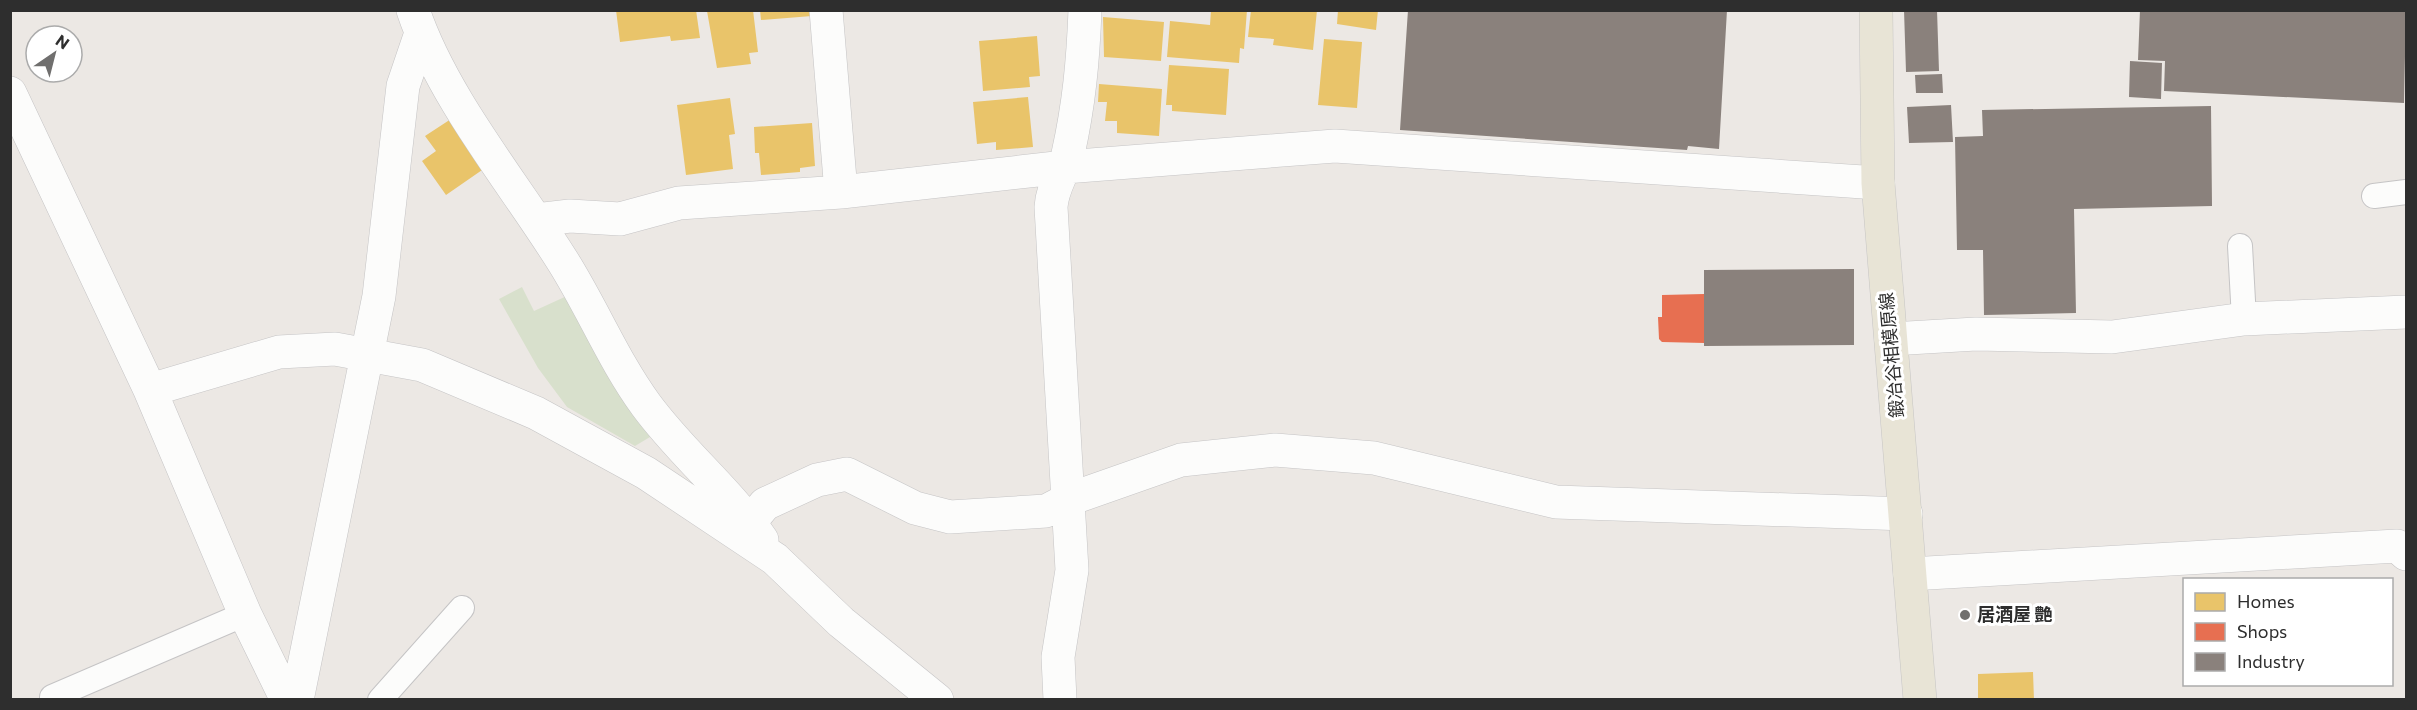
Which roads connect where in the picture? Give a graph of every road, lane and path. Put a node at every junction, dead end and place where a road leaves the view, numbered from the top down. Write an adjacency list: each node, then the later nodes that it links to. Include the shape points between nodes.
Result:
1 (826, 10): 8 (street)
2 (1085, 10): 6 (street, via 1082,81)
3 (1876, 10): 7 (main road, 鍛冶谷相模原線)
4 (417, 22): 11 (street, via 453,94); 16 (street, via 403,86 379,296)
5 (10, 93): 17 (street)
6 (1065, 167): 7 (street, via 1335,146); 8 (street); 18 (street, via 1052,194 1051,207)
7 (1878, 183): 15 (main road, 鍛冶谷相模原線)
8 (841, 192): 11 (street, via 679,203 620,219 570,216)
9 (2406, 192): 10 (lane)
10 (2374, 196)
11 (536, 220): 20 (street, via 646,405)
12 (2240, 246): 14 (lane)
13 (2406, 312): 14 (street)
14 (2244, 319): 15 (street, via 2112,338 1976,334)
15 (1891, 339): 19 (main road, 鍛冶谷相模原線)
16 (366, 353): 17 (street, via 335,349 279,352); 22 (street, via 422,365 536,413 646,473); 28 (street)
17 (150, 390): 25 (street)
18 (1067, 500): 19 (street, via 1181,460 1275,450 1374,458 1556,502); 20 (street, via 1046,511 950,517 915,508 847,474 817,480 765,504); 31 (street, via 1072,570 1058,657)
19 (1906, 514): 23 (main road, 鍛冶谷相模原線)
20 (750, 522): 22 (street)
21 (2406, 554): 23 (street, via 2397,546)
22 (776, 559): 30 (street, via 841,622)
23 (1910, 574): 32 (main road, 鍛冶谷相模原線)
24 (462, 608): 29 (lane)
25 (245, 614): 26 (lane); 27 (street)
26 (53, 699)
27 (287, 699)
28 (297, 699)
29 (380, 699)
30 (937, 699)
31 (1060, 699)
32 (1920, 699)

